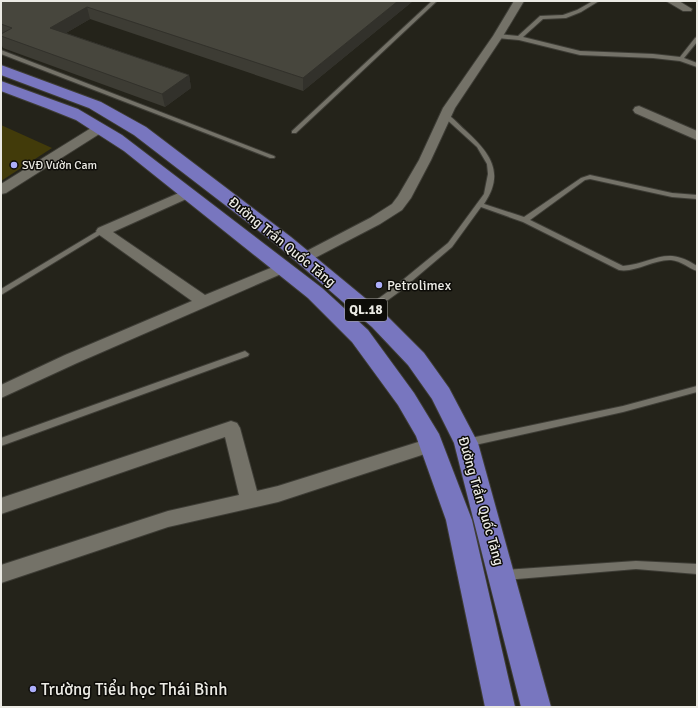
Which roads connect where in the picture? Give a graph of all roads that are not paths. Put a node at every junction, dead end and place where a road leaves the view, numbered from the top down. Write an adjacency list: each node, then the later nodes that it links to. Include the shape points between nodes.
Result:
1 (435, 1): 17 (lane)
2 (520, 1): 6 (street)
3 (597, 1): 7 (lane, via 564,17 542,17)
4 (671, 1): 5 (street)
5 (688, 8)
6 (498, 36): 7 (lane); 15 (street, via 458,93)
7 (519, 38): 10 (lane, via 590,55)
8 (697, 39): 10 (lane)
9 (1, 52): 19 (lane)
10 (681, 59): 11 (lane)
11 (697, 65)
12 (1, 70): 26 (highway, Đường Trần Quốc Tảng / QL.18, via 95,105 117,116)
13 (1, 86): 16 (highway, Đường Trần Quốc Tảng / QL.18, via 82,117)
14 (639, 110): 18 (street)
15 (446, 116): 23 (lane, via 479,146 490,164 487,194); 26 (street, via 425,160 397,207)
16 (100, 128): 20 (street); 21 (highway, Đường Trần Quốc Tảng / QL.18, via 136,152)
17 (294, 132)
18 (697, 136)
19 (272, 157)
20 (1, 190)
21 (188, 193): 25 (street); 27 (highway, Đường Trần Quốc Tảng / QL.18)
22 (697, 197): 24 (lane, via 672,195 590,177 583,179)
23 (481, 205): 24 (lane); 31 (lane, via 450,245)
24 (525, 220): 28 (lane, via 622,268 661,258 678,258)
25 (103, 231): 29 (lane); 30 (street)
26 (304, 258): 31 (highway, Đường Trần Quốc Tảng / QL.18)
27 (284, 268): 30 (street); 37 (highway, Đường Trần Quốc Tảng / QL.18, via 316,293 360,336 406,399)
28 (697, 269)
29 (1, 292)
30 (204, 302): 34 (street)
31 (367, 311): 36 (highway, Đường Trần Quốc Tảng / QL.18, via 416,360 441,394)
32 (245, 354): 35 (lane)
33 (697, 389): 36 (lane, via 623,409)
34 (1, 392)
35 (1, 442)
36 (466, 443): 42 (highway, Đường Trần Quốc Tảng / QL.18)
37 (431, 445): 38 (street); 43 (highway, Đường Trần Quốc Tảng / QL.18, via 458,520)
38 (250, 501): 39 (street, via 230,428); 41 (street, via 168,519)
39 (1, 506)
40 (697, 569): 42 (lane, via 636,565)
41 (1, 574)
42 (502, 575): 44 (highway, Đường Trần Quốc Tảng / QL.18)
43 (500, 707)
44 (536, 707)

